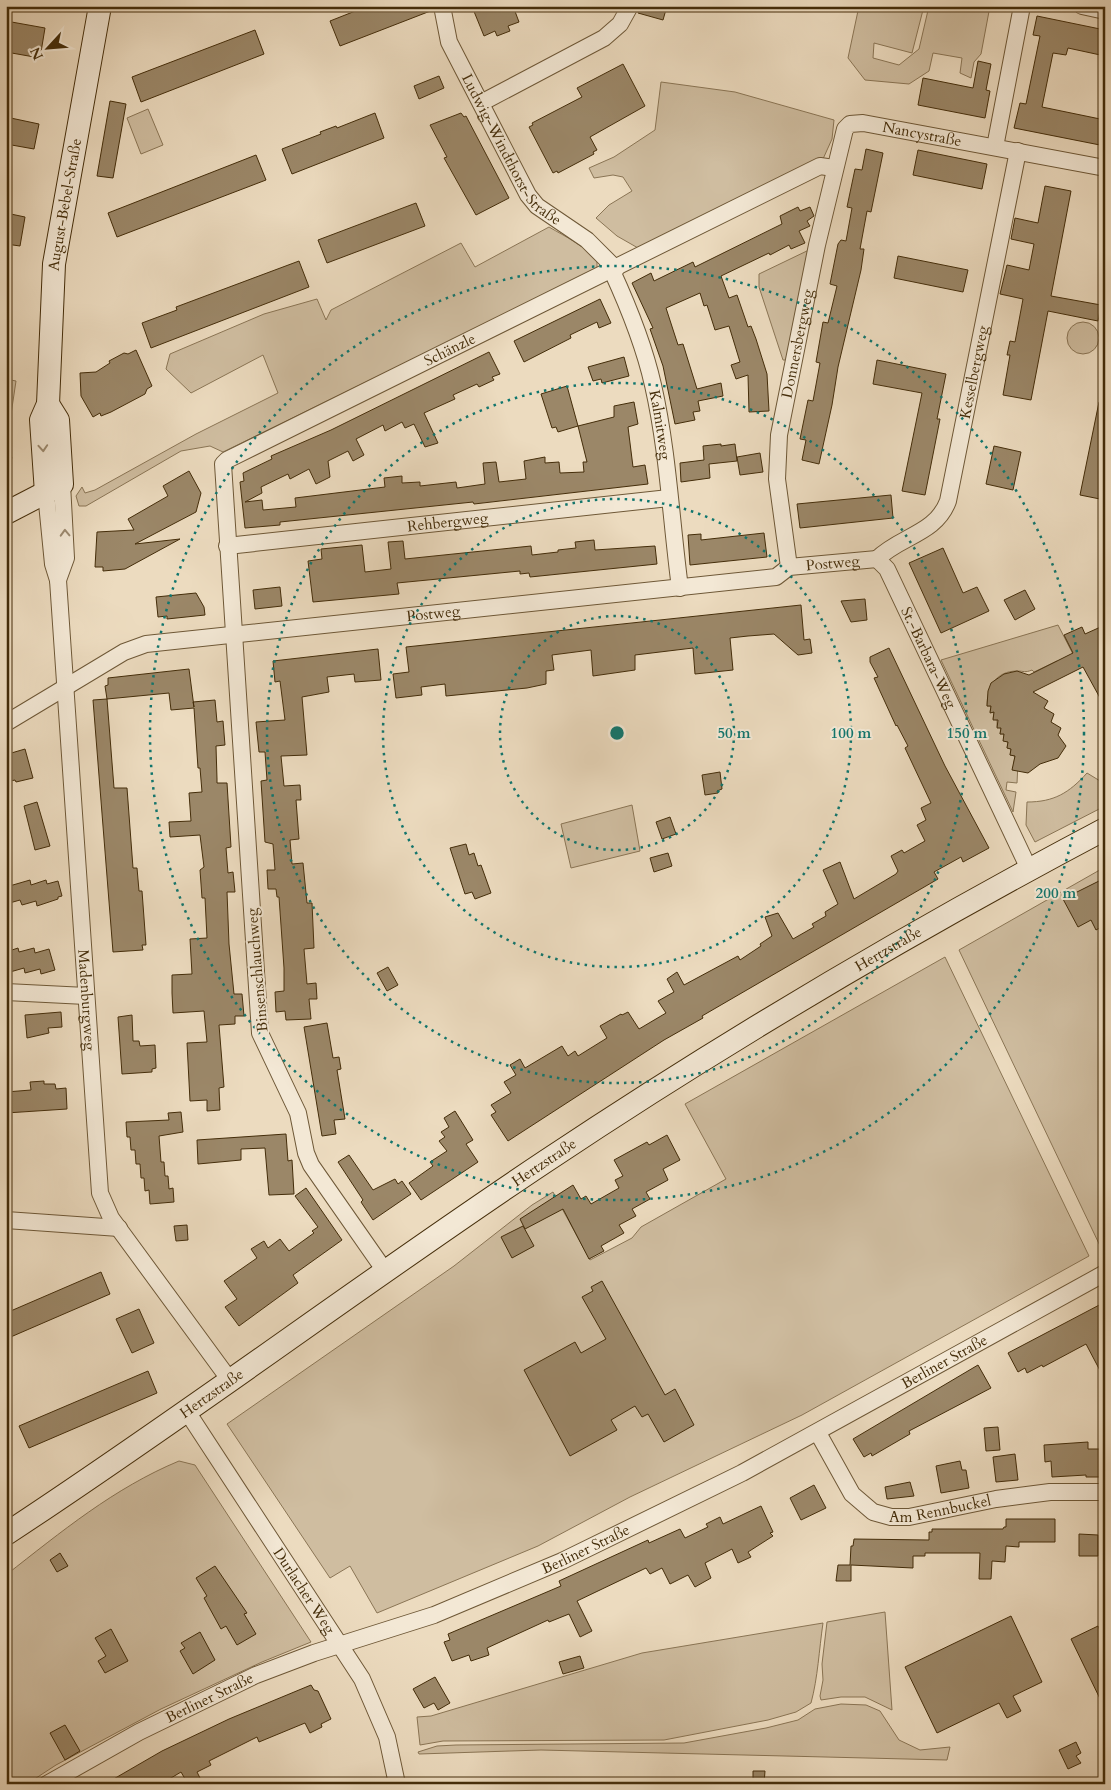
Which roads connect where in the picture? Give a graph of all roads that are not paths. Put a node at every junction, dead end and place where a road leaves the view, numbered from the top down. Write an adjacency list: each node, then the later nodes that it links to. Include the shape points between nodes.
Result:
1 (100, 6): 14 (main road, August-Bebel-Straße, via 54,264 48,404 41,420)
2 (442, 6): 7 (street, Ludwig-Windthorst-Straße, via 449,42)
3 (630, 6): 7 (street, via 620,24 604,38)
4 (1022, 6): 9 (street)
5 (1082, 6): 6 (street)
6 (1105, 11)
7 (481, 103): 13 (street, Ludwig-Windthorst-Straße, via 532,201 588,240)
8 (850, 124): 9 (street, Nancystraße, via 863,123); 11 (street, Donnersbergweg, via 842,136)
9 (995, 147): 10 (street, Nancystraße)
10 (1018, 151): 12 (street, Nancystraße); 18 (street, Kesselbergweg, via 948,501 944,512 933,524 888,548)
11 (834, 168): 13 (street, Schänzle, via 820,166); 19 (street, Donnersbergweg, via 779,435 777,479)
12 (1105, 168)
13 (614, 270): 15 (street, Kalmitweg, via 653,383); 17 (street, Schänzle, via 227,460 222,469)
14 (54, 488): 16 (main road); 22 (street, Madenburgweg, via 53,564 58,580)
15 (669, 498): 17 (street, Rehbergweg); 20 (street, Kalmitweg)
16 (6, 513)
17 (227, 546): 21 (street, Schänzle)
18 (877, 559): 19 (street, Postweg); 25 (street, St.-Barbara-Weg, via 887,569)
19 (789, 567): 20 (street, Postweg, via 776,577)
20 (680, 588): 21 (street, Postweg)
21 (233, 636): 22 (street, Postweg, via 132,648); 30 (street, Binsenschlauchweg, via 260,1033 298,1113 311,1165)
22 (65, 688): 23 (street, Postweg); 27 (street, Madenburgweg)
23 (6, 723)
24 (1105, 829): 25 (main road, Hertzstraße)
25 (1029, 869): 30 (main road, Hertzstraße, via 694,1066 548,1159)
26 (6, 992): 27 (street)
27 (86, 996): 29 (street, Madenburgweg, via 100,1194)
28 (6, 1220): 29 (street)
29 (119, 1228): 32 (street, Madenburgweg)
30 (385, 1271): 32 (main road, Hertzstraße)
31 (1105, 1273): 34 (street, Berliner Straße)
32 (229, 1379): 33 (main road, Hertzstraße)
33 (186, 1410): 36 (main road, Hertzstraße); 37 (street, Durlacher Weg)
34 (818, 1433): 35 (street, Am Rennbuckel, via 852,1494 873,1512 891,1517 909,1517 1014,1497 1070,1491); 37 (street, Berliner Straße, via 742,1474 562,1561 434,1615)
35 (1105, 1492)
36 (6, 1534)
37 (341, 1644): 38 (street, Berliner Straße, via 256,1675 201,1701); 39 (street, Durlacher Weg, via 373,1702 387,1737)
38 (47, 1784)
39 (397, 1784)

